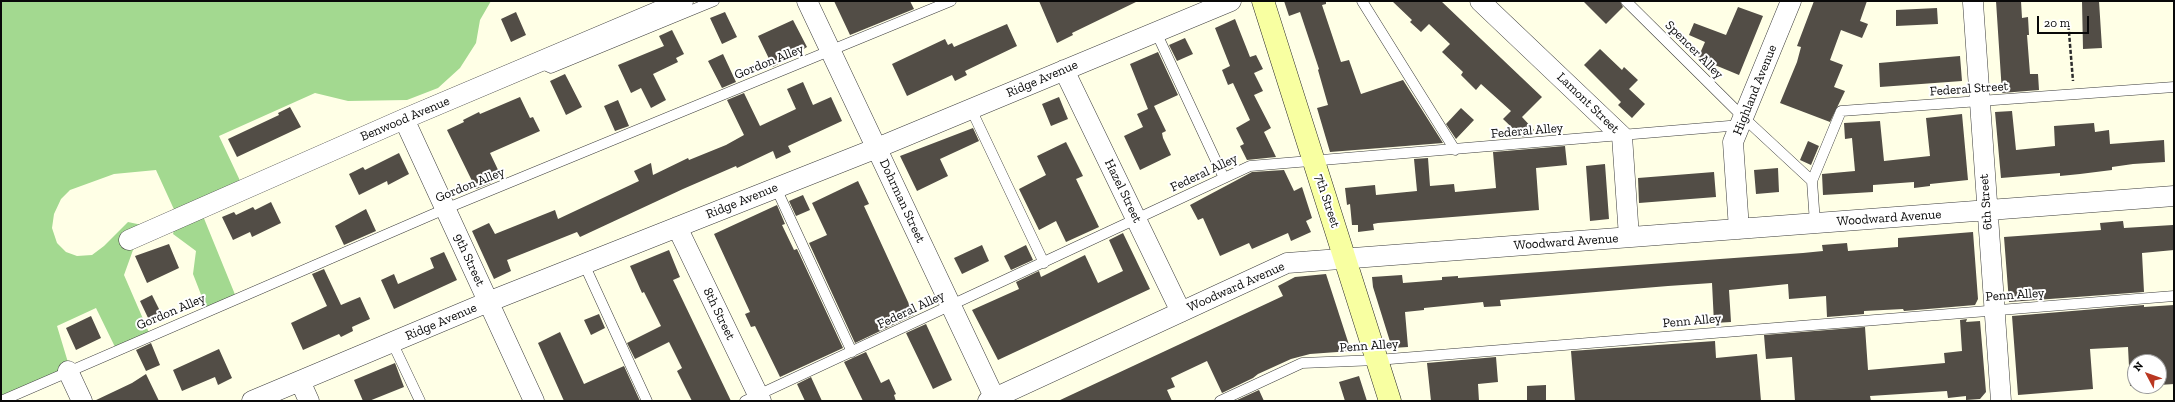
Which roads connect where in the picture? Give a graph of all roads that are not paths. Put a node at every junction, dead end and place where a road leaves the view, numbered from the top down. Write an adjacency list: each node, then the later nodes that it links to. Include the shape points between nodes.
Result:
1 (683, 1): 14 (street, Benwood Avenue)
2 (714, 1): 14 (lane, via 551,68)
3 (807, 1): 13 (street, Dohrman Street)
4 (951, 1): 13 (lane, Gordon Alley)
5 (1231, 1): 12 (street, Ridge Avenue)
6 (1263, 1): 24 (street, 7th Street)
7 (1362, 1): 23 (lane)
8 (1480, 1): 21 (street, Lamont Street)
9 (1626, 1): 20 (lane, Spencer Alley)
10 (1791, 1): 20 (street, Highland Avenue)
11 (1973, 3): 17 (street, 6th Street)
12 (1156, 32): 15 (street, Ridge Avenue); 25 (lane)
13 (832, 50): 22 (street, Dohrman Street); 29 (lane, Gordon Alley)
14 (537, 62): 19 (street, Benwood Avenue)
15 (1064, 70): 18 (street, Ridge Avenue); 31 (street, Hazel Street)
16 (2174, 88): 17 (lane, Federal Street)
17 (1980, 101): 26 (lane, Federal Street, via 1841,111); 30 (street, 6th Street)
18 (971, 109): 22 (street, Ridge Avenue); 38 (lane)
19 (404, 119): 29 (street, 9th Street); 36 (street, Benwood Avenue)
20 (1742, 121): 21 (lane, Federal Alley); 26 (lane); 34 (street, Highland Avenue, via 1733,142)
21 (1622, 136): 23 (lane, Federal Alley); 35 (street, Lamont Street)
22 (877, 148): 27 (street, Ridge Avenue); 42 (street, Dohrman Street)
23 (1455, 150): 24 (lane, Federal Alley)
24 (1314, 160): 25 (lane, Federal Alley, via 1250,166); 37 (street, 7th Street)
25 (1224, 178): 31 (lane, Federal Alley)
26 (1812, 181): 32 (lane, Federal Street)
27 (776, 188): 33 (street, Ridge Avenue); 46 (lane)
28 (2174, 196): 30 (street, Woodward Avenue)
29 (446, 209): 41 (street, 9th Street); 48 (lane, Gordon Alley)
30 (1987, 210): 32 (street, Woodward Avenue); 43 (street, 6th Street)
31 (1137, 219): 38 (lane, Federal Alley); 44 (street, Hazel Street)
32 (1814, 223): 34 (street, Woodward Avenue)
33 (677, 227): 39 (street, Ridge Avenue); 50 (street, 8th Street)
34 (1739, 229): 35 (street, Woodward Avenue)
35 (1630, 237): 37 (street, Woodward Avenue)
36 (129, 240)
37 (1345, 259): 44 (street, Woodward Avenue, via 1287,263); 47 (street, 7th Street)
38 (1044, 263): 42 (lane, Federal Alley)
39 (584, 264): 41 (street, Ridge Avenue); 58 (lane)
40 (2174, 296): 43 (lane, Penn Alley)
41 (488, 302): 45 (street, Ridge Avenue); 57 (street, 9th Street)
42 (952, 306): 46 (lane, Federal Alley); 51 (street, Dohrman Street)
43 (1994, 310): 47 (lane, Penn Alley); 61 (street, 6th Street)
44 (1182, 312): 51 (street, Woodward Avenue)
45 (392, 342): 49 (street, Ridge Avenue); 56 (lane)
46 (852, 352): 50 (lane, Federal Alley)
47 (1377, 360): 59 (lane, Penn Alley, via 1302,363); 60 (street, 7th Street)
48 (68, 371): 52 (lane, Gordon Alley); 53 (street)
49 (300, 381): 54 (street, Ridge Avenue); 55 (street)
50 (755, 399)
51 (993, 400)
52 (1, 401)
53 (82, 401)
54 (252, 401)
55 (309, 401)
56 (420, 401)
57 (534, 401)
58 (647, 401)
59 (1220, 401)
60 (1390, 401)
61 (2002, 401)

